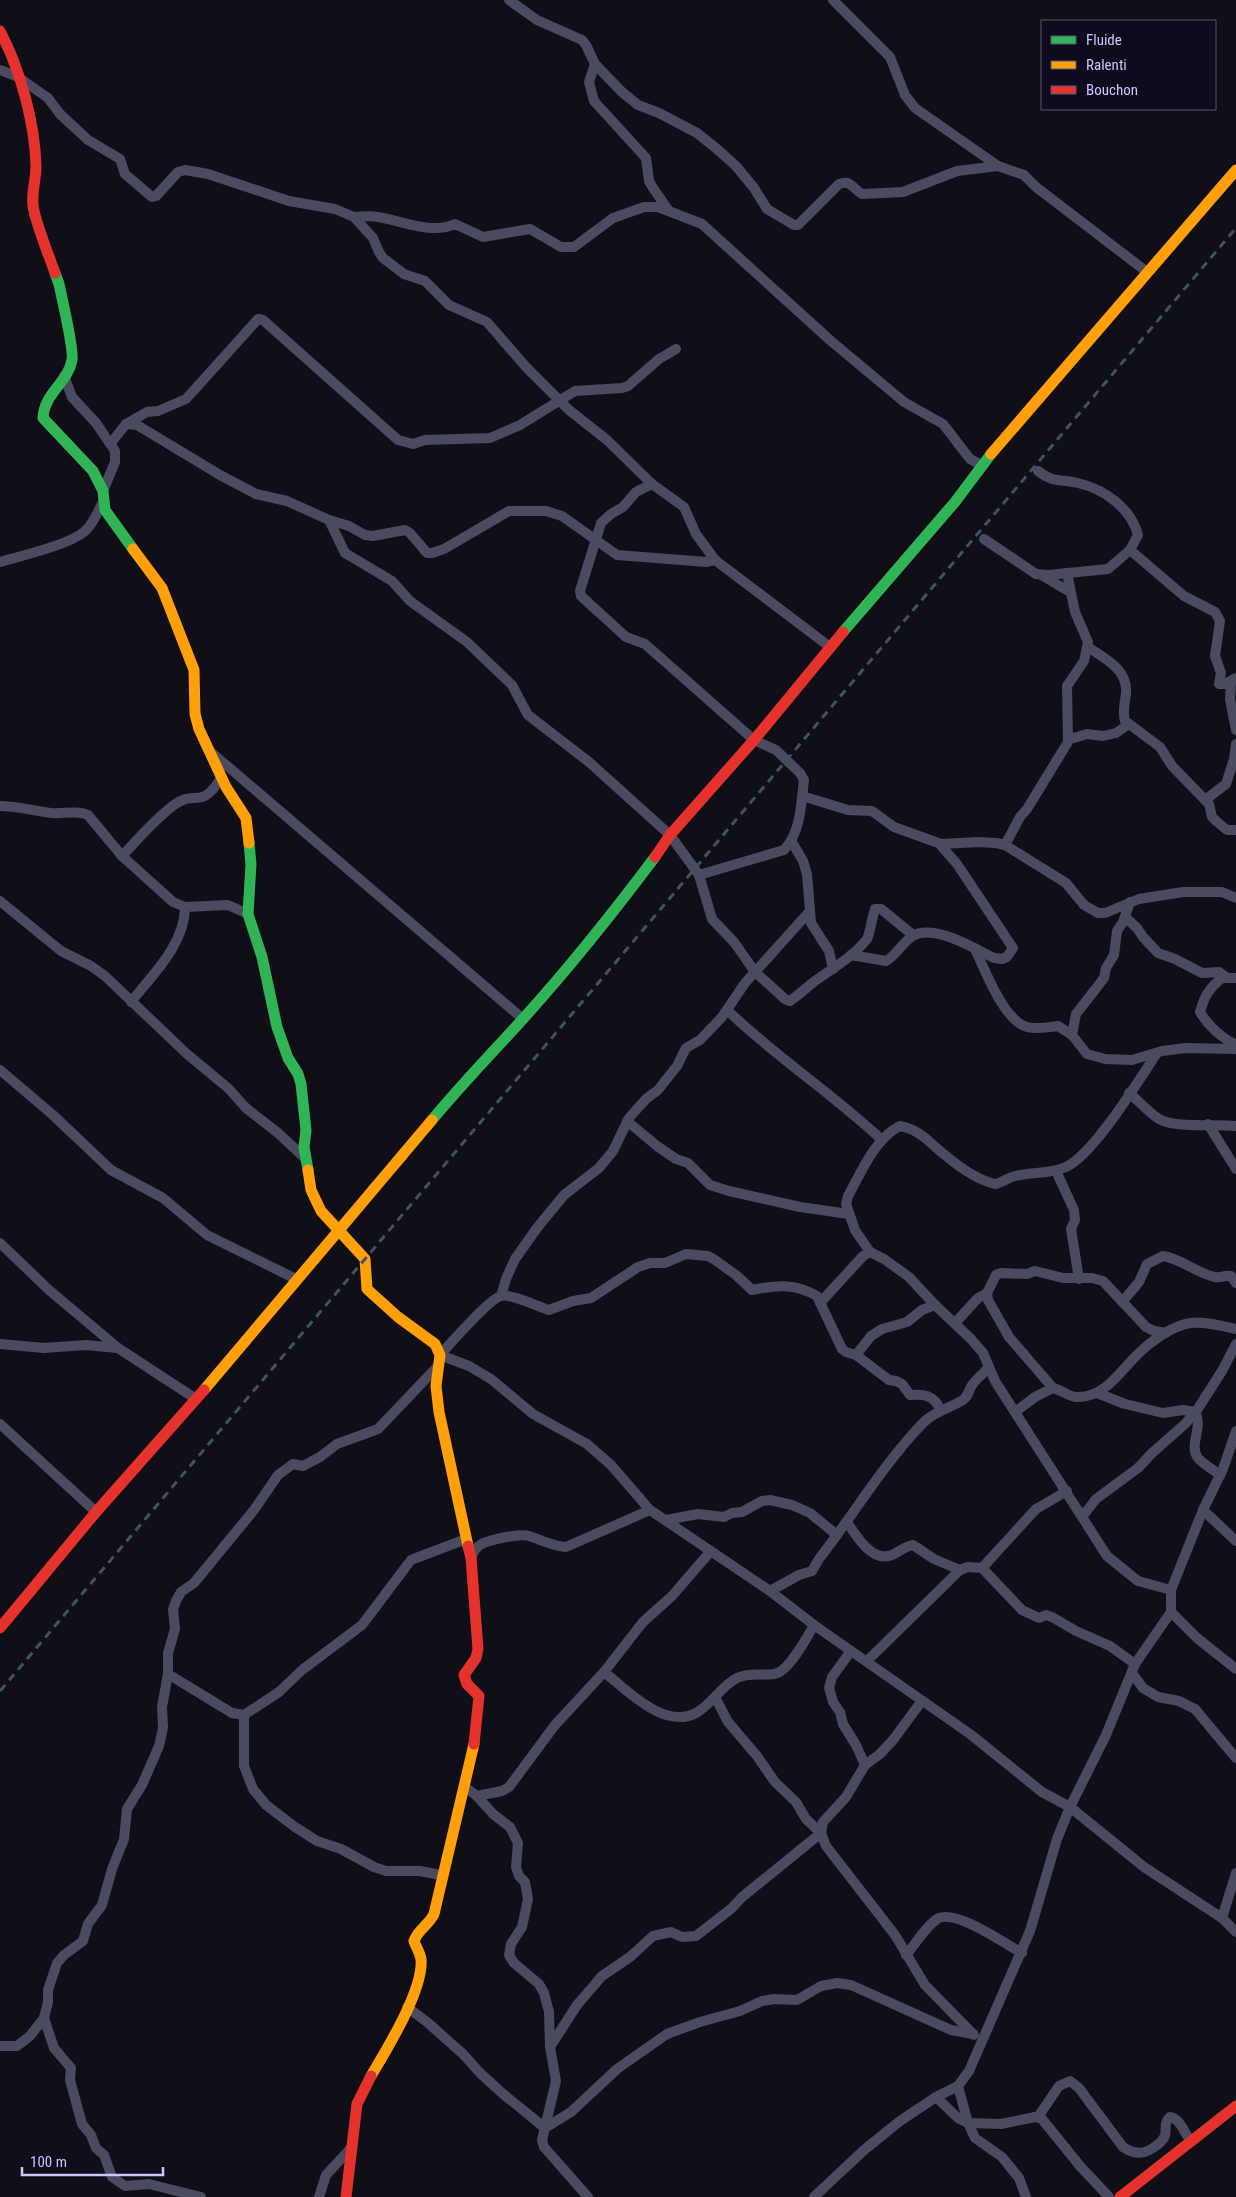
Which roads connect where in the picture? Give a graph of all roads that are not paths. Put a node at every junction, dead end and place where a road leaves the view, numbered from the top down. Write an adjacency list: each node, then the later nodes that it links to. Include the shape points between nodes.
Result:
1 (509, 0): 4 (street, via 538,20 582,40)
2 (833, 0): 7 (street, via 890,57 905,95 915,108)
3 (0, 31): 6 (street, via 11,52)
4 (595, 64): 7 (street, via 638,105 697,133 717,149 736,166 767,209 794,225 798,225 844,182 850,182 862,194 903,192 957,172); 9 (street, via 589,82 594,101 646,158 653,188)
5 (0, 70): 6 (street)
6 (18, 77): 10 (street, via 48,98 88,140 120,158 125,174 152,197 184,170 208,174 289,201 335,209); 13 (street, via 33,140 36,167 32,195 34,211 59,284 72,359)
7 (998, 166): 11 (street, via 1024,175 1036,188)
8 (1236, 170): 11 (street)
9 (670, 212): 10 (street, via 649,206 613,218 568,248 530,228 482,237 455,224 448,228 424,227 376,216); 17 (street, via 702,224 896,396 943,424 970,458)
10 (354, 217): 14 (street, via 373,238 383,258 404,274 425,281 449,305 487,322)
11 (1147, 272): 17 (street, via 1005,436)
12 (676, 349): 14 (street, via 628,386 582,389)
13 (64, 376): 16 (street, via 72,398); 20 (street, via 46,402 43,418 87,465)
14 (559, 399): 15 (street, via 520,425 490,438 404,443 258,319 186,399 158,411 147,412); 19 (street)
15 (126, 424): 16 (street); 21 (street, via 143,428 256,494 287,501)
16 (111, 443): 20 (street, via 115,462)
17 (983, 466): 30 (street)
18 (1038, 472): 24 (street, via 1054,481 1092,488 1120,504 1138,535)
19 (652, 484): 23 (street, via 611,514 601,524); 25 (street, via 684,507 696,534)
20 (103, 496): 26 (street, via 90,527 81,535 41,552); 38 (street, via 105,510 162,588 194,670 194,714)
21 (329, 520): 23 (street, via 365,535 405,530 424,550 432,553 509,511 546,511 562,516); 44 (street, via 345,553 392,581 410,601 467,642 512,685 528,715 589,762)
22 (984, 539): 28 (street)
23 (596, 540): 25 (street, via 617,555); 36 (street, via 581,596 626,637 645,644)
24 (1130, 550): 27 (street, via 1104,571); 32 (street, via 1184,596 1215,612 1220,621 1215,656 1221,673 1219,684)
25 (715, 560): 30 (street)
26 (0, 562)
27 (1067, 574): 28 (street); 29 (street)
28 (1042, 576): 29 (street)
29 (1070, 592): 31 (street)
30 (830, 647): 36 (street)
31 (1088, 647): 33 (street, via 1125,676 1123,716); 35 (street, via 1084,661 1067,686)
32 (1234, 680): 34 (street, via 1230,698)
33 (1129, 724): 35 (street, via 1116,733); 41 (street, via 1160,747 1172,766)
34 (1236, 730)
35 (1069, 738): 47 (street)
36 (754, 740): 40 (street, via 776,750 800,772 804,780); 44 (street)
37 (1236, 744): 41 (street, via 1226,784)
38 (208, 750): 39 (street); 67 (street)
39 (221, 778): 48 (street, via 207,796 173,805); 56 (street, via 246,818 251,864)
40 (802, 796): 45 (street); 46 (street, via 848,810 872,811 894,827)
41 (1205, 800): 43 (street, via 1216,821 1226,830)
42 (0, 806): 48 (street, via 20,806 51,813 82,812 93,820)
43 (1236, 830)
44 (670, 835): 49 (street); 67 (street, via 621,902)
45 (792, 842): 49 (street, via 784,850); 55 (street, via 805,867)
46 (941, 844): 47 (street, via 978,842); 60 (street, via 1014,948 1002,959)
47 (1005, 845): 52 (street, via 1066,883 1091,911 1105,912)
48 (122, 856): 54 (street, via 165,897)
49 (700, 875): 63 (street, via 712,919 734,942)
50 (1236, 898): 52 (street, via 1222,892 1197,891)
51 (0, 901): 65 (street, via 61,951 105,976)
52 (1130, 902): 57 (street)
53 (197, 906): 54 (street); 56 (street, via 228,905); 58 (street)
54 (184, 907): 58 (street)
55 (810, 911): 62 (street, via 811,923 829,951); 63 (street)
56 (248, 914): 77 (street, via 262,957 277,1027 301,1084)
57 (1125, 916): 64 (street, via 1158,953 1202,973 1219,972); 68 (street, via 1104,978 1076,1014)
58 (185, 920): 65 (street, via 169,954)
59 (913, 935): 60 (street, via 935,932); 61 (street, via 886,961); 61 (street, via 878,908 870,920 867,938)
60 (975, 949): 68 (street, via 1014,1019 1024,1026 1038,1029 1058,1026)
61 (850, 955): 62 (street)
62 (833, 969): 63 (street, via 790,1001)
63 (755, 972): 66 (street)
64 (1231, 978): 69 (street, via 1222,978 1212,986 1204,997 1200,1012 1217,1033)
65 (131, 1002): 77 (street)
66 (727, 1010): 73 (street, via 700,1040 686,1048 658,1090 646,1098); 76 (street)
67 (523, 1019): 81 (street, via 462,1084)
68 (1072, 1036): 70 (street, via 1087,1054 1095,1058 1132,1060)
69 (1236, 1047): 70 (street, via 1186,1048)
70 (1157, 1053): 72 (street)
71 (0, 1070): 84 (street, via 111,1170 163,1198 208,1235)
72 (1129, 1093): 74 (street, via 1168,1123); 79 (street, via 1080,1158)
73 (627, 1121): 80 (street, via 657,1146 688,1163 710,1185 791,1205); 88 (street, via 613,1151 599,1168 564,1195 532,1234 515,1259)
74 (1208, 1124): 75 (street); 78 (street)
75 (1236, 1126)
76 (882, 1140): 79 (street, via 892,1130 908,1127 967,1170 995,1184 1012,1176); 80 (street, via 848,1196)
77 (306, 1159): 81 (street, via 315,1202)
78 (1236, 1169)
79 (1056, 1171): 85 (street, via 1074,1210 1075,1220 1071,1228)
80 (849, 1214): 83 (street)
81 (339, 1231): 84 (street); 99 (street, via 366,1259 367,1289 435,1344)
82 (0, 1243): 97 (street, via 49,1290)
83 (870, 1252): 90 (street); 91 (street, via 909,1277)
84 (296, 1279): 105 (street)
85 (1079, 1279): 87 (street, via 1035,1271 1027,1274 1001,1273 996,1275); 89 (street, via 1103,1281)
86 (1236, 1283): 89 (street, via 1230,1276 1213,1277 1180,1260 1163,1256 1148,1264 1139,1282)
87 (987, 1293): 92 (street, via 978,1298); 103 (street, via 1010,1337)
88 (501, 1296): 90 (street, via 549,1310 590,1298 638,1267 693,1254 715,1260 752,1290 796,1286 817,1296); 99 (street, via 488,1304)
89 (1122, 1302): 94 (street, via 1146,1327)
90 (820, 1303): 98 (street, via 842,1349)
91 (934, 1305): 92 (street); 98 (street, via 907,1322 882,1329 871,1336)
92 (955, 1323): 100 (street, via 983,1353)
93 (1236, 1329): 94 (street, via 1190,1323)
94 (1166, 1333): 104 (street, via 1140,1352 1107,1387)
95 (0, 1344): 97 (street, via 44,1348 86,1345)
96 (1236, 1344): 108 (street)
97 (118, 1348): 105 (street)
98 (856, 1355): 106 (street, via 889,1380 902,1384 910,1395 930,1397)
99 (439, 1360): 113 (street, via 469,1366 491,1379 533,1414 587,1444 611,1465); 120 (street, via 436,1386 441,1420); 136 (street, via 378,1429 337,1444 303,1466 293,1464 278,1475 254,1510 176,1601)
100 (989, 1367): 101 (street); 102 (street)
101 (981, 1376): 102 (street); 106 (street, via 973,1383 965,1399 949,1409)
102 (996, 1381): 107 (street)
103 (1053, 1388): 104 (street, via 1072,1396); 107 (street)
104 (1097, 1393): 108 (street, via 1163,1413)
105 (196, 1399): 115 (street)
106 (940, 1410): 118 (street, via 924,1422 895,1456)
107 (1015, 1412): 112 (street)
108 (1195, 1412): 111 (street, via 1199,1419 1196,1453); 116 (street, via 1174,1436 1096,1500)
109 (0, 1424): 115 (street)
110 (1236, 1431): 111 (street)
111 (1220, 1475): 114 (street)
112 (1067, 1492): 116 (street); 124 (street, via 1036,1509)
113 (650, 1510): 117 (street); 123 (street, via 566,1547 519,1535 481,1544)
114 (1203, 1510): 121 (street); 126 (street)
115 (96, 1512): 130 (street)
116 (1082, 1517): 126 (street, via 1107,1556 1138,1581)
117 (666, 1520): 119 (street, via 698,1514 724,1517 770,1500 792,1505 810,1514); 122 (street)
118 (847, 1522): 119 (street); 125 (street, via 865,1546 879,1556 889,1556 914,1545)
119 (837, 1535): 127 (street, via 812,1571)
120 (466, 1539): 123 (street); 139 (street, via 411,1560 362,1625 302,1670 279,1692)
121 (1236, 1541)
122 (710, 1552): 127 (street); 135 (street, via 672,1596 643,1622)
123 (470, 1558): 142 (street, via 478,1654 468,1664 464,1676 466,1684 479,1696 478,1729)
124 (982, 1568): 125 (street); 133 (street, via 1022,1610 1039,1618 1052,1617 1076,1632 1110,1646)
125 (960, 1570): 132 (street)
126 (1171, 1590): 128 (street)
127 (770, 1591): 129 (street)
128 (1171, 1612): 133 (street); 134 (street, via 1197,1638)
129 (814, 1625): 131 (street); 137 (street, via 783,1670 773,1675 744,1675)
130 (0, 1628)
131 (851, 1651): 132 (street); 141 (street, via 832,1678 829,1688 843,1724)
132 (867, 1661): 138 (street)
133 (1133, 1668): 140 (street, via 1143,1688 1158,1697 1196,1709); 144 (street, via 1106,1735)
134 (1236, 1668)
135 (604, 1672): 137 (street, via 664,1715 696,1713); 143 (street, via 555,1725 509,1787)
136 (168, 1674): 139 (street, via 232,1713); 153 (street, via 159,1746 142,1785 127,1809 124,1839 102,1905 88,1924 83,1941 57,1963 48,1990)
137 (715, 1696): 145 (street, via 728,1722 775,1782 796,1802 806,1819)
138 (922, 1702): 141 (street, via 893,1740); 144 (street, via 970,1734 1042,1792)
139 (244, 1715): 147 (street, via 244,1766 253,1789 266,1805 318,1841 374,1867 386,1871)
140 (1236, 1758)
141 (865, 1765): 145 (street, via 846,1797 823,1822)
142 (466, 1788): 143 (street); 147 (street)
143 (477, 1796): 156 (street, via 510,1827 518,1843 516,1867 525,1882 528,1899 522,1927 511,1944 509,1955 544,1993 551,2023)
144 (1070, 1807): 148 (street, via 1144,1867); 150 (street)
145 (821, 1833): 151 (street, via 826,1846 895,1935); 156 (street, via 696,1936 682,1937 671,1932 653,1936 602,1976 577,2005)
146 (1236, 1873): 148 (street)
147 (441, 1874): 152 (street, via 431,1921 422,1925 414,1942 422,1960)
148 (1222, 1918): 149 (street)
149 (1236, 1932)
150 (1022, 1953): 151 (street, via 969,1923 943,1917 934,1922); 154 (street)
151 (906, 1955): 154 (street, via 925,1985)
152 (407, 2007): 162 (street, via 428,2022 502,2093); 164 (street, via 362,2092 354,2119)
153 (44, 2018): 155 (street, via 17,2046); 165 (street, via 54,2048 71,2068 70,2080 82,2124 104,2155 112,2177 126,2186 149,2184)
154 (977, 2037): 157 (street, via 969,2070); 162 (street, via 951,2030 851,1985 821,1986 797,2000 774,1998 762,2001 740,2012 667,2034 618,2069 570,2112)
155 (0, 2046)
156 (550, 2047): 162 (street, via 556,2081)
157 (958, 2086): 158 (street); 161 (street)
158 (936, 2097): 161 (street, via 958,2118); 169 (street, via 864,2150)
159 (1236, 2106): 163 (street)
160 (1038, 2118): 161 (street, via 1001,2124); 163 (street, via 1060,2086 1070,2082 1083,2093 1129,2151 1145,2153 1161,2142 1165,2124 1170,2118 1180,2123); 171 (street)
161 (968, 2122): 170 (street, via 975,2138 1002,2157 1020,2178)
162 (545, 2128): 168 (street, via 544,2147)
163 (1191, 2141): 172 (street)
164 (353, 2146): 166 (street, via 326,2175); 167 (street)
165 (201, 2197)
166 (318, 2197)
167 (346, 2197)
168 (588, 2197)
169 (814, 2197)
170 (1026, 2197)
171 (1110, 2197)
172 (1120, 2197)

